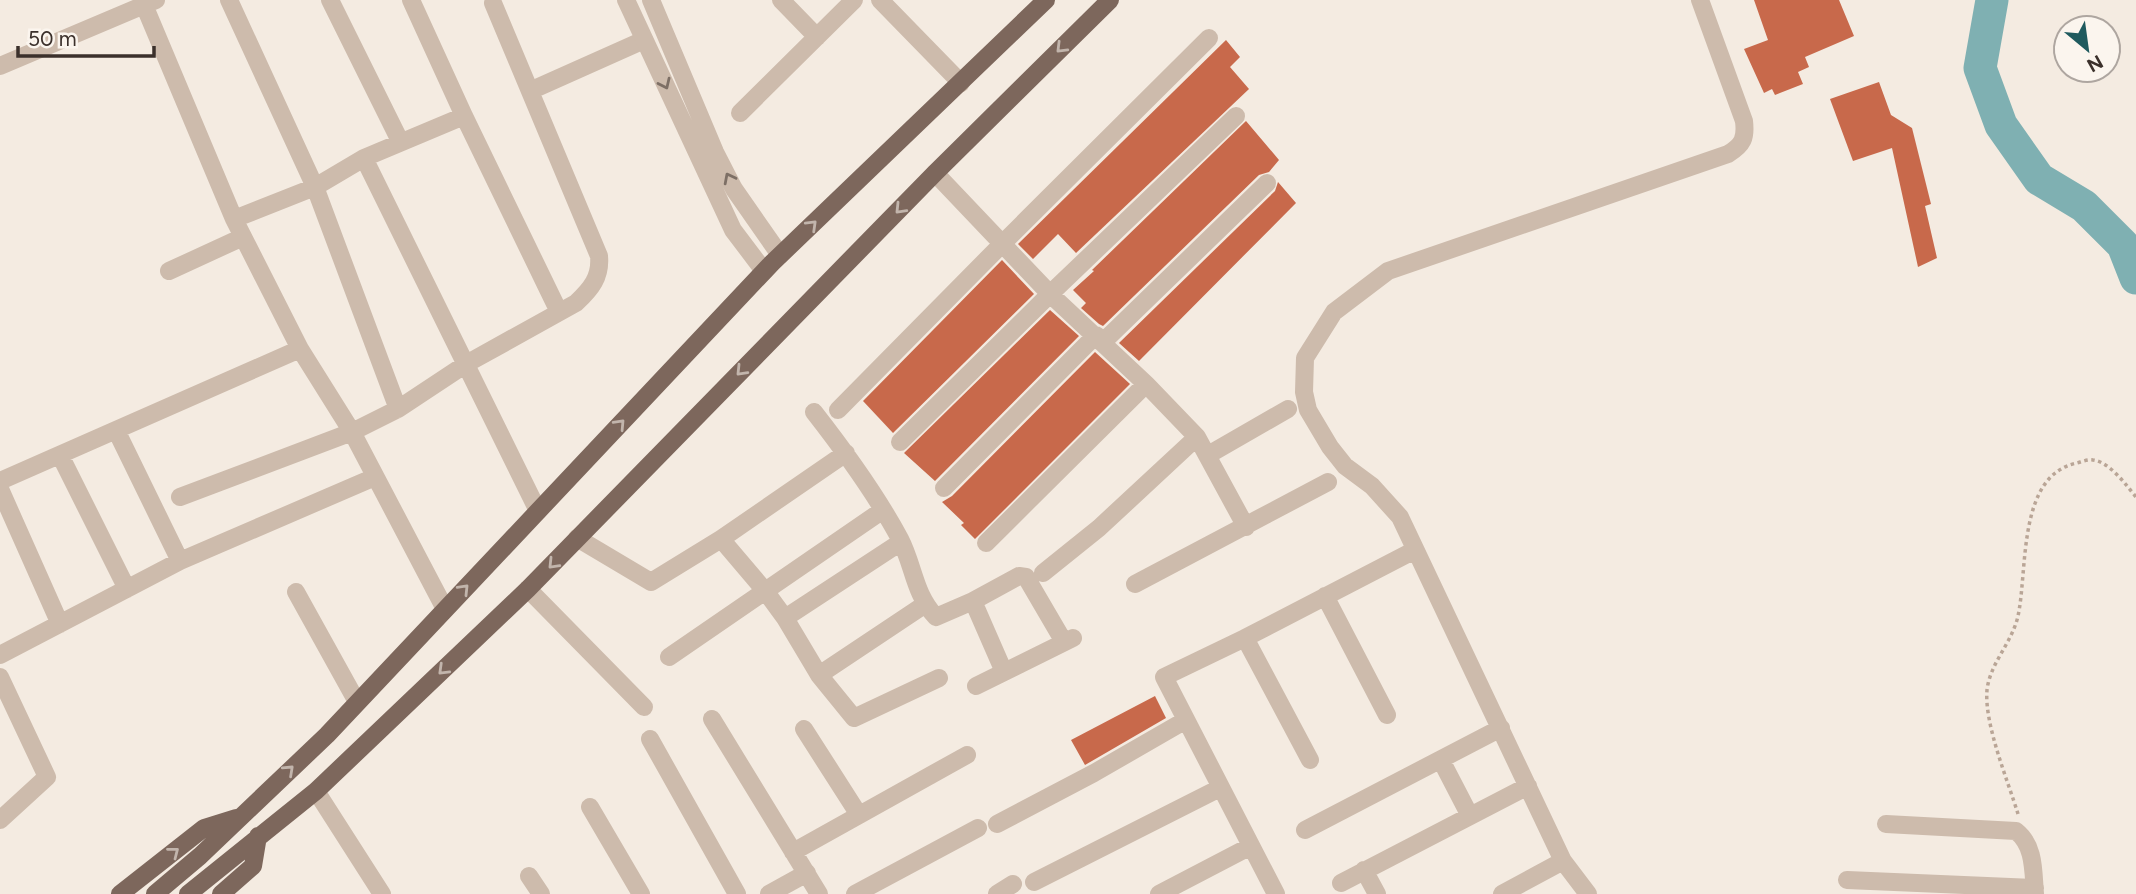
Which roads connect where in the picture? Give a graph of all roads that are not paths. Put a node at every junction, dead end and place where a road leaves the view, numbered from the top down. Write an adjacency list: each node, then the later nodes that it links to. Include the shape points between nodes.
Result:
1 (229, 0): 27 (street)
2 (330, 0): 23 (street)
3 (411, 0): 21 (street)
4 (626, 0): 16 (street)
5 (651, 0): 31 (street, one-way to 5, via 734,189 715,152)
6 (781, 0): 14 (street)
7 (854, 0): 14 (street)
8 (880, 0): 18 (street)
9 (1046, 0): 18 (main road)
10 (1110, 0): 25 (main road, one-way to 25)
11 (1700, 0): 64 (street, via 1744,121 1745,135 1739,148 1388,271 1334,312 1306,358 1308,410 1345,467 1372,486 1400,517)
12 (147, 2): 17 (street); 28 (street)
13 (493, 3): 19 (street)
14 (817, 37): 20 (street)
15 (1209, 38): 30 (street)
16 (644, 40): 19 (street); 33 (street, one-way to 33, via 733,230)
17 (0, 66)
18 (961, 83): 31 (main road, one-way to 18)
19 (531, 90): 35 (street, via 599,256 600,270 589,290)
20 (740, 113)
21 (464, 116): 23 (street); 35 (street)
22 (1236, 116): 34 (street)
23 (400, 141): 24 (street)
24 (364, 158): 27 (street); 38 (street)
25 (935, 173): 30 (street); 60 (main road, one-way to 60)
26 (1267, 183): 36 (street)
27 (315, 187): 28 (street); 40 (street)
28 (234, 219): 29 (street)
29 (243, 237): 32 (street); 37 (street)
30 (1002, 244): 34 (street); 42 (street)
31 (780, 255): 33 (main road)
32 (169, 271)
33 (764, 271): 58 (main road, one-way to 33)
34 (1050, 294): 36 (street); 47 (street)
35 (559, 312): 38 (street)
36 (1100, 339): 39 (street); 54 (street)
37 (300, 349): 44 (street); 45 (street)
38 (466, 364): 40 (street); 58 (street)
39 (1146, 384): 46 (street); 63 (street)
40 (398, 409): 45 (street)
41 (1289, 409): 50 (street)
42 (838, 410)
43 (814, 412): 48 (street)
44 (116, 430): 49 (street); 65 (street)
45 (352, 432): 51 (street); 56 (street)
46 (1197, 437): 50 (street); 66 (street)
47 (900, 442)
48 (846, 453): 57 (street); 61 (street)
49 (60, 455): 52 (street); 68 (street)
50 (1208, 455): 59 (street)
51 (375, 477): 65 (street); 75 (street)
52 (0, 481)
53 (1328, 482): 59 (street)
54 (944, 488)
55 (0, 489): 77 (street)
56 (180, 497)
57 (883, 510): 62 (street); 71 (street)
58 (538, 511): 75 (main road, one-way to 58)
59 (1246, 527): 67 (street)
60 (577, 538): 61 (street, via 651,582); 69 (main road, one-way to 69)
61 (721, 539): 71 (street)
62 (901, 542): 74 (street); 76 (street)
63 (986, 543)
64 (1415, 550): 72 (street); 91 (street)
65 (180, 561): 68 (street)
66 (1043, 573)
67 (1135, 584)
68 (127, 589): 77 (street)
69 (528, 589): 87 (street); 99 (main road, one-way to 99)
70 (296, 592): 86 (street)
71 (766, 592): 76 (street); 80 (street)
72 (1325, 596): 78 (street); 88 (street)
73 (973, 601): 74 (street, via 936,617); 81 (street); 81 (street, via 1019,576 1026,577 1068,640)
74 (924, 605): 82 (street)
75 (445, 609): 86 (main road)
76 (785, 618): 82 (street)
77 (60, 624): 79 (street)
78 (1245, 638): 90 (street, via 1164,677); 96 (street)
79 (0, 655)
80 (669, 657)
81 (1004, 671): 85 (street)
82 (819, 675): 84 (street, via 854,718)
83 (0, 677): 101 (street, via 47,777)
84 (939, 678)
85 (976, 686)
86 (357, 702): 104 (main road, one-way to 86)
87 (644, 707)
88 (1387, 715)
89 (712, 719): 111 (street)
90 (1186, 720): 98 (street); 105 (street)
91 (1501, 728): 95 (street); 97 (street)
92 (804, 729): 102 (street)
93 (649, 738): 128 (street)
94 (967, 755): 102 (street)
95 (1441, 760): 103 (street); 108 (street)
96 (1310, 761)
97 (1528, 786): 103 (street); 112 (street)
98 (1220, 788): 110 (street); 117 (street)
99 (317, 791): 109 (main road); 125 (street)
100 (590, 807): 127 (street)
101 (2, 814)
102 (859, 815): 111 (street)
103 (1470, 816): 113 (street)
104 (239, 817): 121 (main road, one-way to 104, via 204,828); 122 (main road)
105 (997, 824)
106 (1886, 824): 120 (street, via 2016,831 2030,850)
107 (978, 828): 131 (street)
108 (1306, 830)
109 (258, 836): 123 (main road); 124 (main road, via 253,866)
110 (1251, 846): 133 (street); 134 (street)
111 (793, 852): 114 (street)
112 (1563, 861): 136 (street); 137 (street)
113 (1364, 870): 118 (street); 135 (street)
114 (807, 873): 129 (street); 130 (street)
115 (529, 876): 126 (street)
116 (1847, 880): 120 (street)
117 (1034, 883)
118 (1341, 883)
119 (1013, 884): 132 (street)
120 (2035, 891)
121 (120, 894)
122 (156, 894)
123 (188, 894)
124 (221, 894)
125 (382, 894)
126 (541, 894)
127 (641, 894)
128 (737, 894)
129 (769, 894)
130 (819, 894)
131 (855, 894)
132 (997, 894)
133 (1159, 894)
134 (1276, 894)
135 (1377, 894)
136 (1502, 894)
137 (1588, 894)

